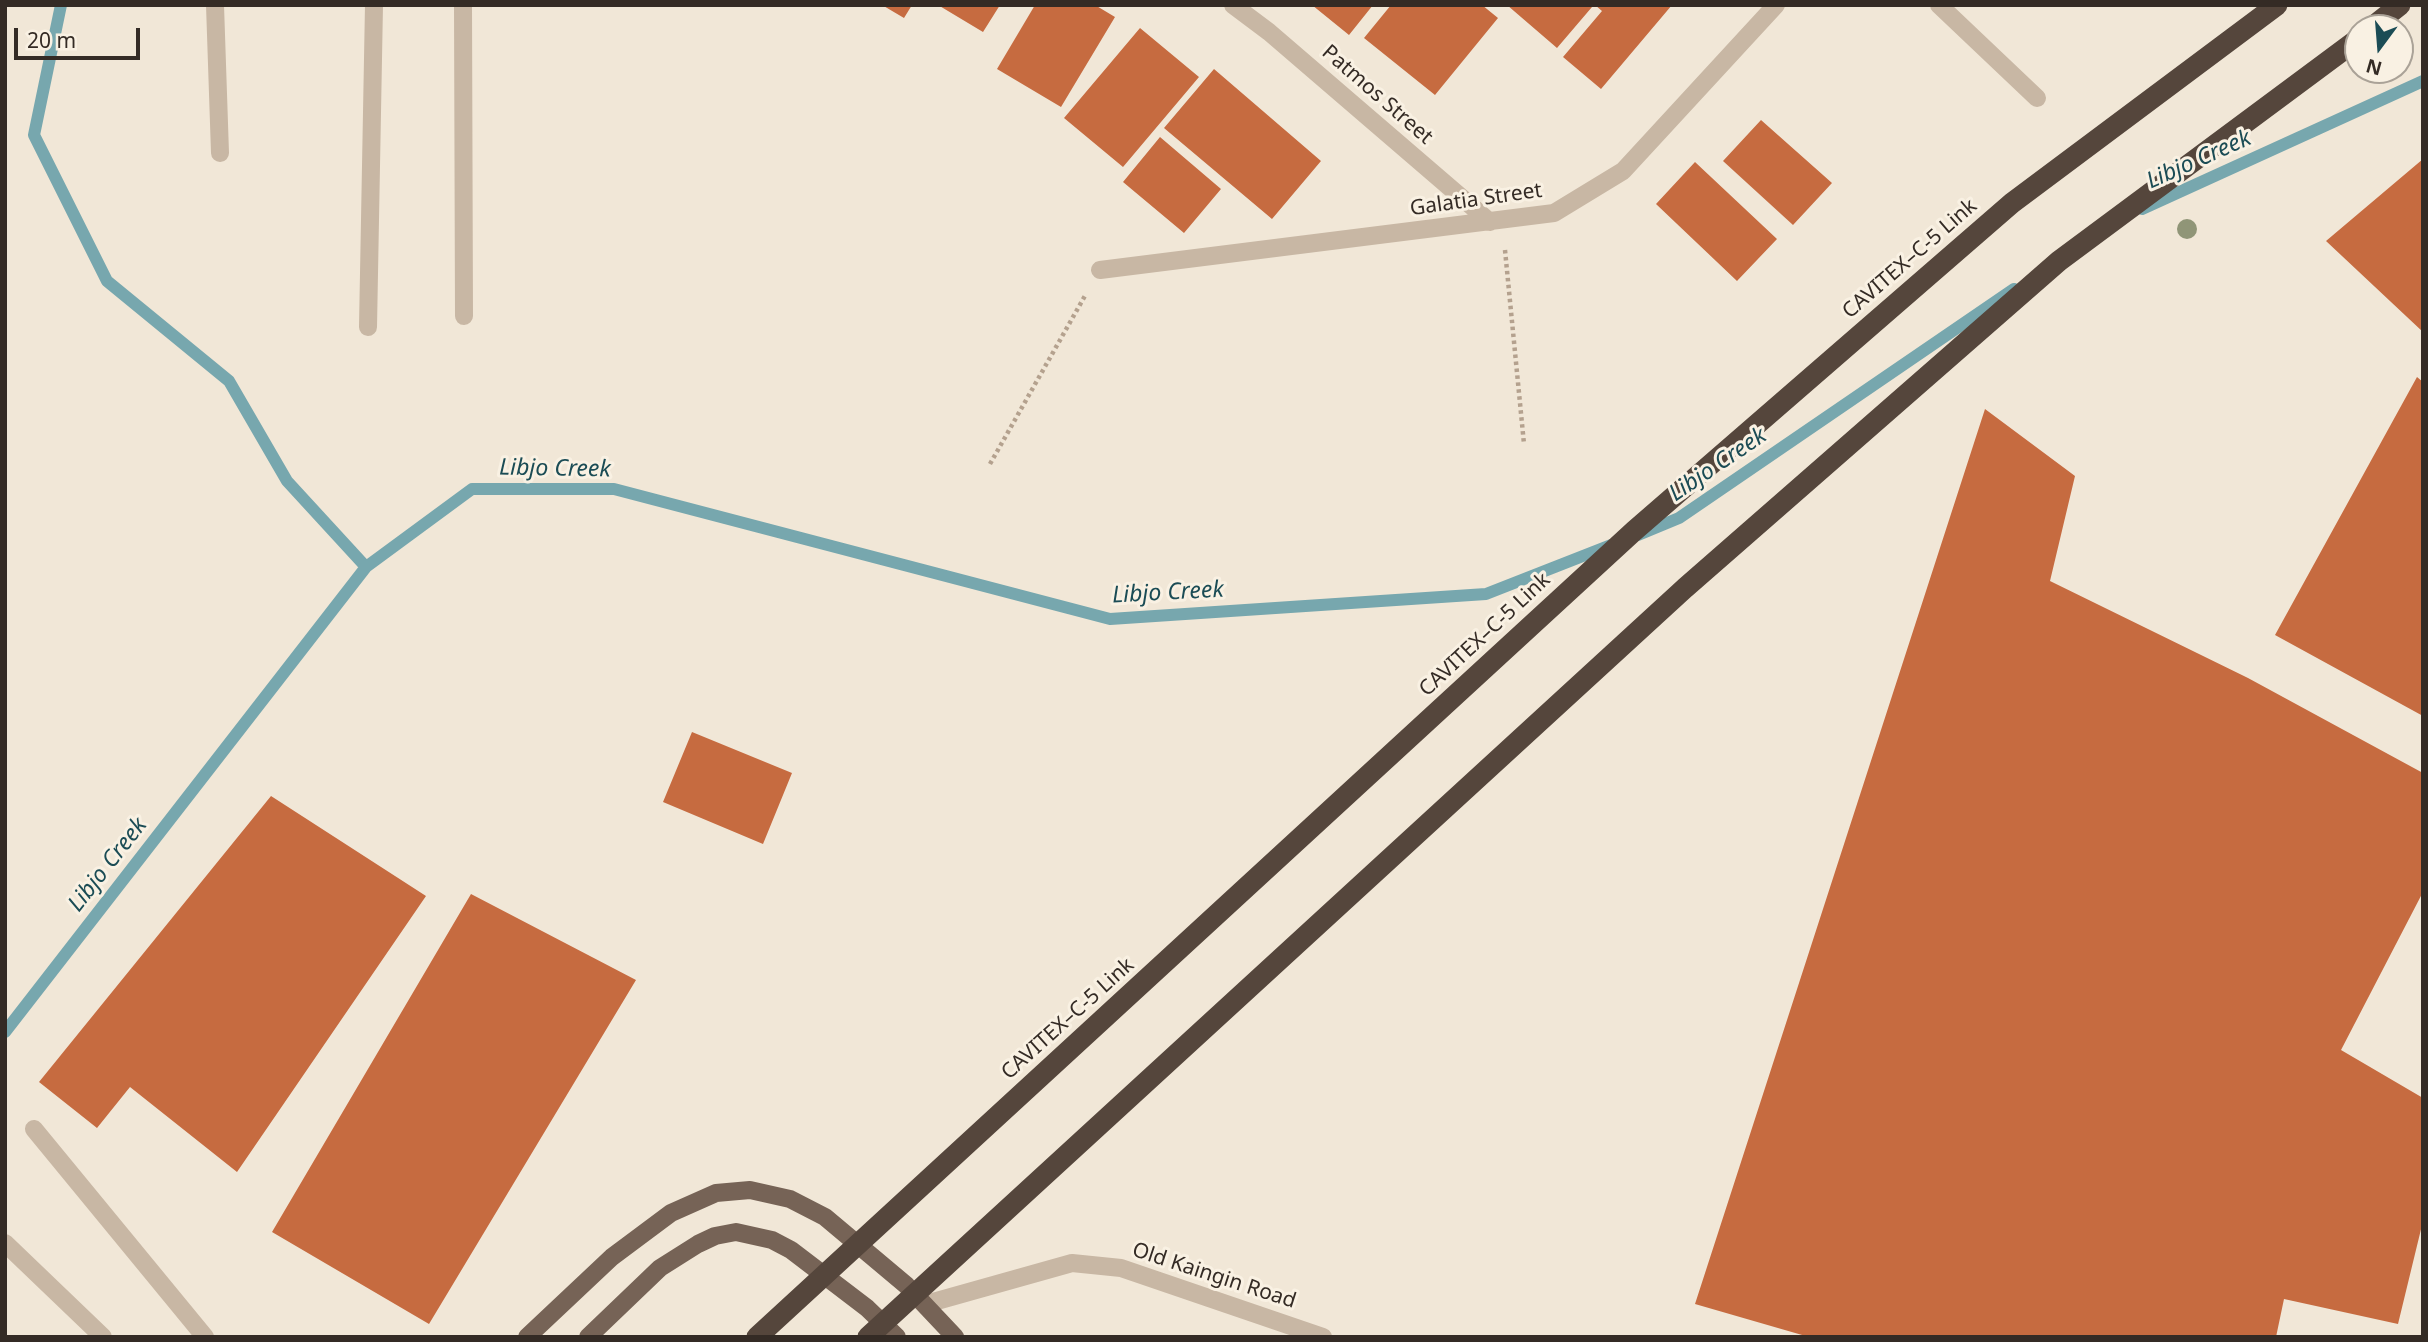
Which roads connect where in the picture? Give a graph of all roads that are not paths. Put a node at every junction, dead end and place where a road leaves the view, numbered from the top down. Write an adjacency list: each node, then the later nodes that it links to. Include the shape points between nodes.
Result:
1 (215, 5): 10 (street)
2 (374, 5): 14 (street)
3 (463, 5): 13 (street)
4 (1233, 5): 11 (street, Patmos Street)
5 (1776, 5): 11 (street, Galatia Street, via 1623,171 1554,213)
6 (1940, 5): 9 (street)
7 (2277, 5): 22 (highway, CAVITEX–C-5 Link, bridge, via 2012,203 1634,531)
8 (2344, 48): 23 (highway, bridge, via 2059,261 1716,561)
9 (2037, 97)
10 (220, 153)
11 (1496, 221): 12 (street, Galatia Street)
12 (1100, 270)
13 (464, 316)
14 (368, 327)
15 (34, 1129): 19 (street)
16 (5, 1243): 18 (street)
17 (926, 1304): 20 (main road, via 808,1207 770,1193 731,1190 699,1199 651,1227); 25 (main road); 26 (street, Old Kaingin Road, via 1072,1263 1121,1268)
18 (103, 1337)
19 (205, 1337)
20 (527, 1337)
21 (587, 1337): 24 (main road, via 660,1268 698,1244 736,1232 772,1240 791,1250)
22 (757, 1337)
23 (868, 1337)
24 (897, 1337)
25 (955, 1337)
26 (1324, 1337)

